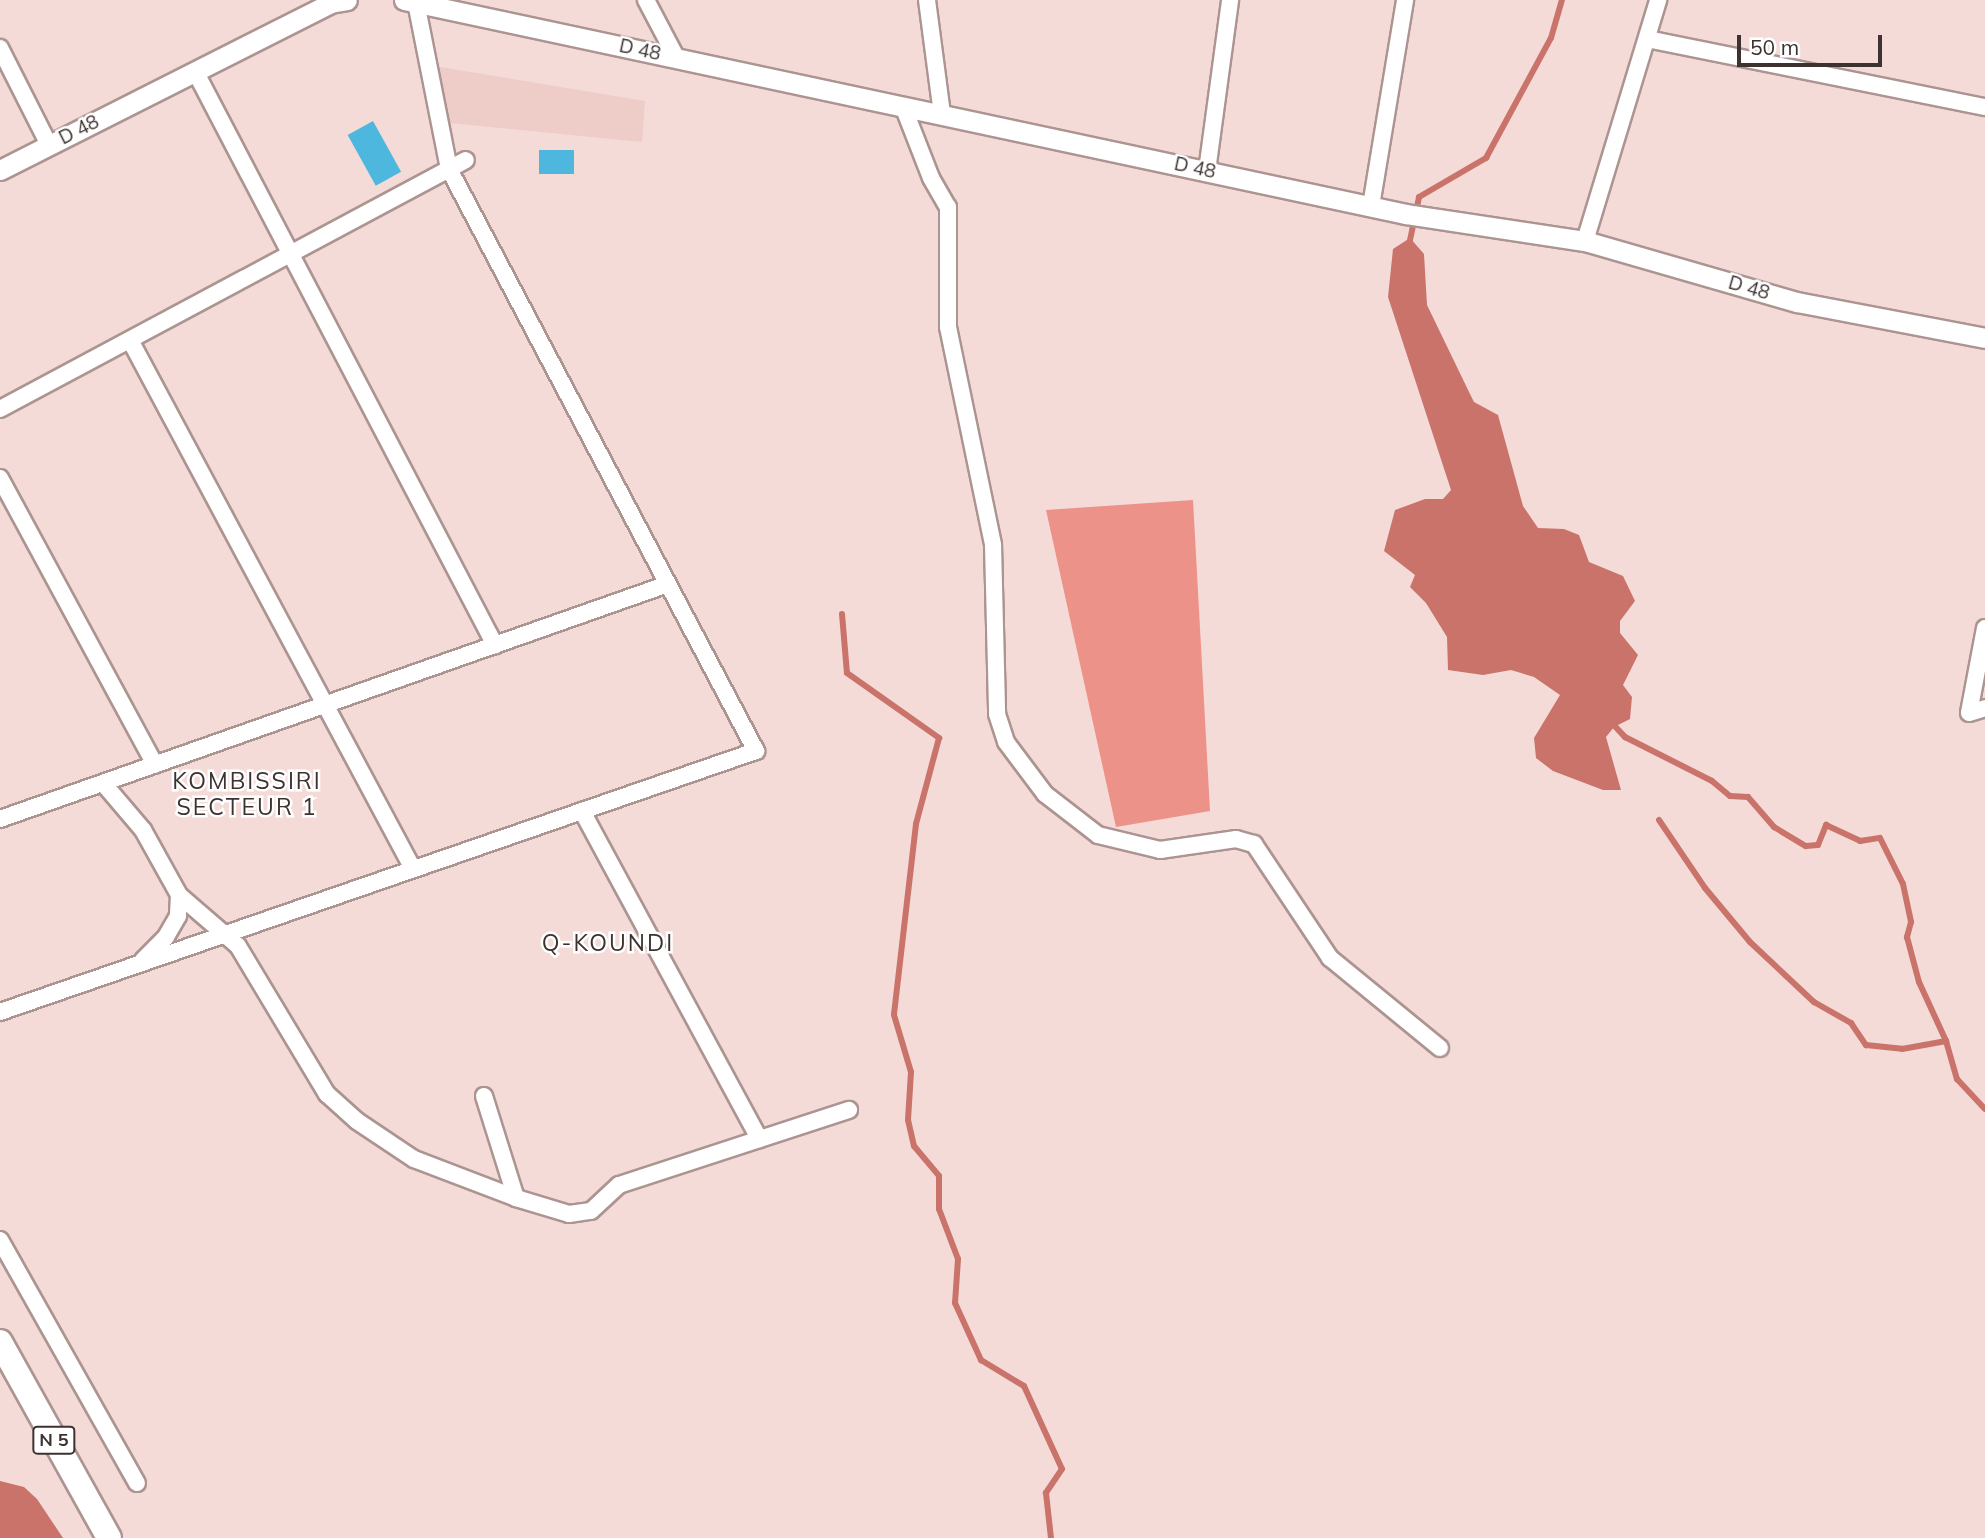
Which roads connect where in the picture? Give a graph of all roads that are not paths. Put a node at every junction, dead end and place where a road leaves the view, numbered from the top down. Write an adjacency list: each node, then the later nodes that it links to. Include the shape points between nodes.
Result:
1 (347, 0): 11 (street, D 48, via 330,3)
2 (646, 0): 10 (street)
3 (927, 0): 14 (street)
4 (1230, 0): 19 (street)
5 (1405, 0): 20 (street)
6 (1658, 0): 8 (street)
7 (410, 1): 10 (street, D 48); 17 (street)
8 (1647, 39): 13 (street); 21 (street)
9 (0, 48): 15 (street)
10 (676, 57): 12 (street, D 48)
11 (195, 71): 15 (street, D 48); 22 (street)
12 (903, 106): 14 (street, D 48); 41 (street, via 931,178 948,207 948,327 993,545 997,714 1006,742 1045,794 1098,835 1160,850 1236,839 1254,844 1330,958)
13 (1985, 107)
14 (942, 114): 19 (street, D 48)
15 (49, 145): 18 (street, D 48)
16 (466, 160): 17 (street)
17 (449, 169): 22 (street); 27 (street)
18 (0, 170)
19 (1207, 171): 20 (street, D 48)
20 (1371, 206): 21 (street, D 48)
21 (1585, 241): 23 (street, D 48, via 1797,302)
22 (291, 254): 24 (street); 29 (street)
23 (1985, 338)
24 (131, 340): 25 (street); 30 (street)
25 (0, 410)
26 (0, 478): 32 (street)
27 (668, 584): 29 (street); 34 (street, via 756,751)
28 (1985, 628): 31 (street, via 1969,713)
29 (495, 645): 30 (street)
30 (325, 705): 32 (street); 36 (street)
31 (1985, 708)
32 (155, 765): 33 (street)
33 (103, 783): 35 (street); 37 (street, via 143,830)
34 (582, 811): 36 (street); 44 (street)
35 (0, 819)
36 (413, 870): 38 (street)
37 (179, 895): 38 (street); 39 (street, via 178,916 166,937)
38 (230, 936): 39 (street); 45 (street, via 327,1094 357,1121 415,1159)
39 (140, 963): 40 (street)
40 (0, 1012)
41 (1440, 1048)
42 (484, 1096): 45 (street)
43 (849, 1110): 44 (street)
44 (759, 1139): 45 (street, via 619,1185 591,1211 569,1214)
45 (516, 1198)
46 (0, 1240): 48 (street)
47 (0, 1342): 49 (highway, N 5)
48 (137, 1483)
49 (108, 1538)

